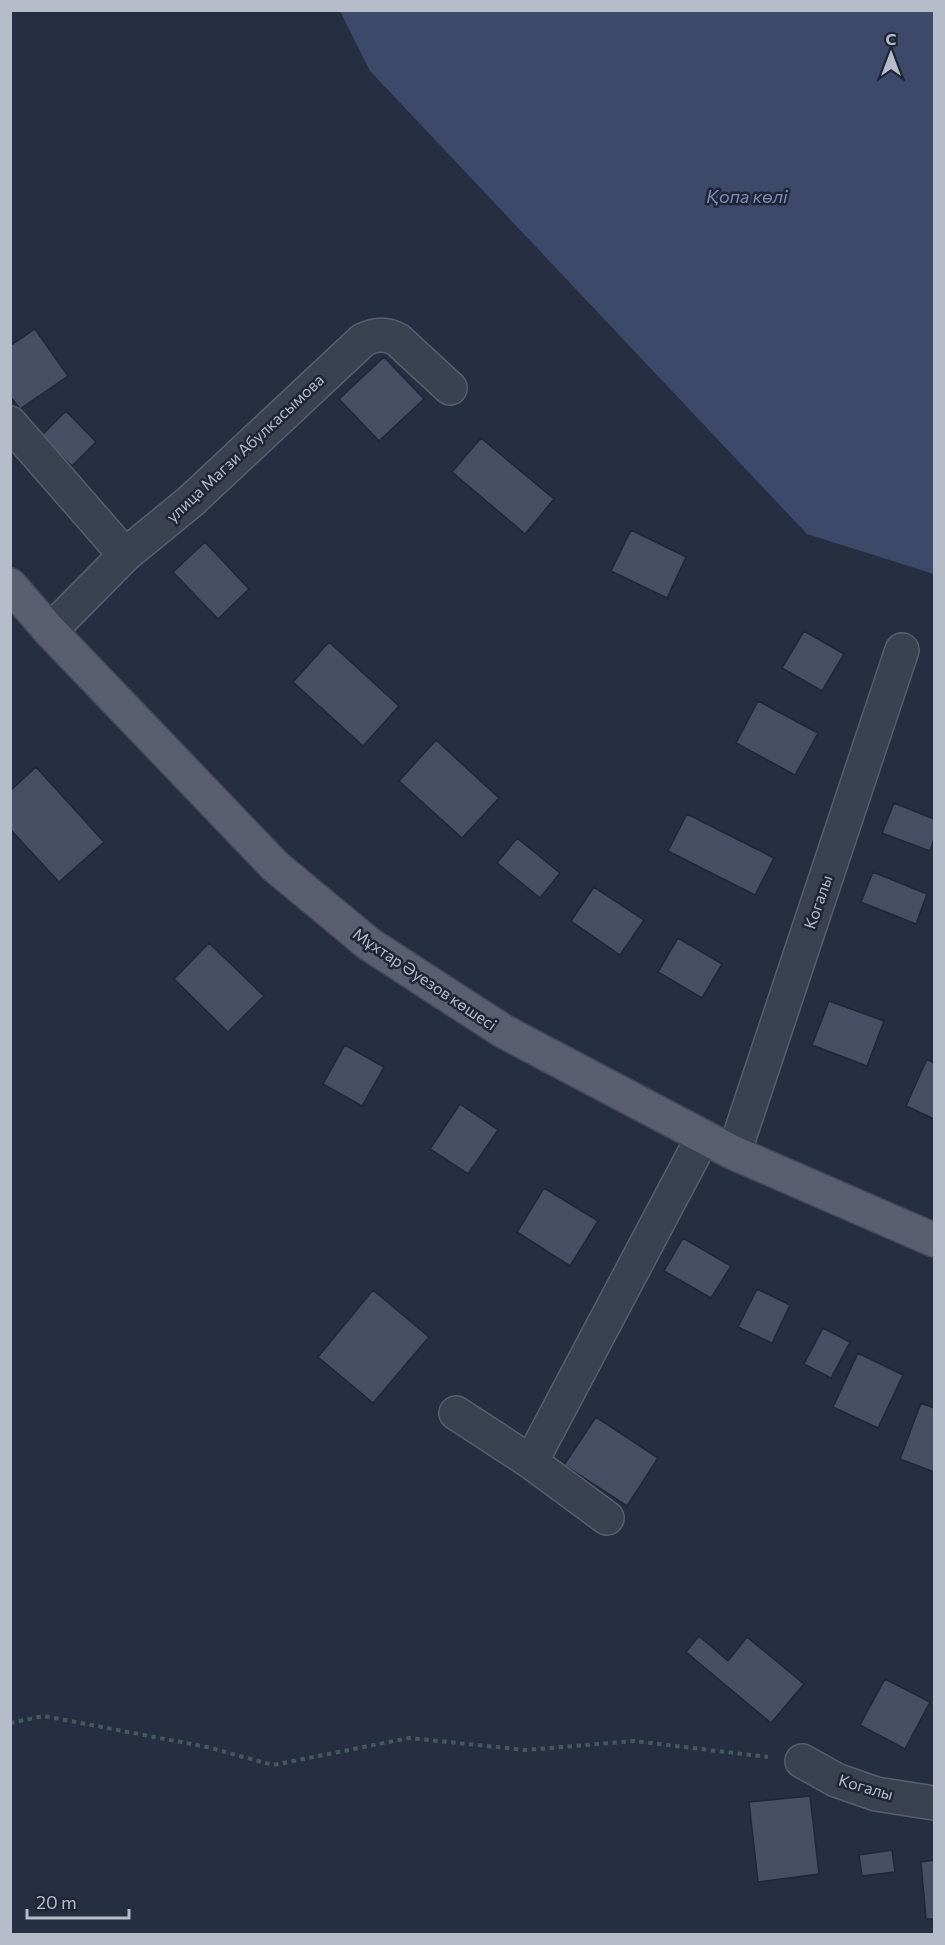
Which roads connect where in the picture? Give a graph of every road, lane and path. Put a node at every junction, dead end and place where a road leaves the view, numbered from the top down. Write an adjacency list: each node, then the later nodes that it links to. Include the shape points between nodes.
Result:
1 (450, 388): 3 (street, улица Магзи Абулкасымова, via 398,340 380,334 363,340 190,501)
2 (10, 423): 3 (street)
3 (124, 555): 5 (street, улица Магзи Абулкасымова)
4 (10, 585): 5 (main road, Мұхтар Әуезов көшесі)
5 (50, 631): 7 (main road, Мұхтар Әуезов көшесі, via 274,866 369,944 503,1031)
6 (902, 650): 8 (street, Когалы)
7 (703, 1137): 8 (main road, Мұхтар Әуезов көшесі); 11 (street)
8 (734, 1153): 9 (main road, Мұхтар Әуезов көшесі)
9 (934, 1240)
10 (456, 1413): 11 (street)
11 (531, 1462): 12 (street)
12 (607, 1518)
13 (10, 1722): 14 (path, via 44,1716 207,1747 273,1765 409,1738 526,1750 634,1741)
14 (802, 1761): 15 (street, Когалы, via 836,1780 876,1794)
15 (934, 1803)

